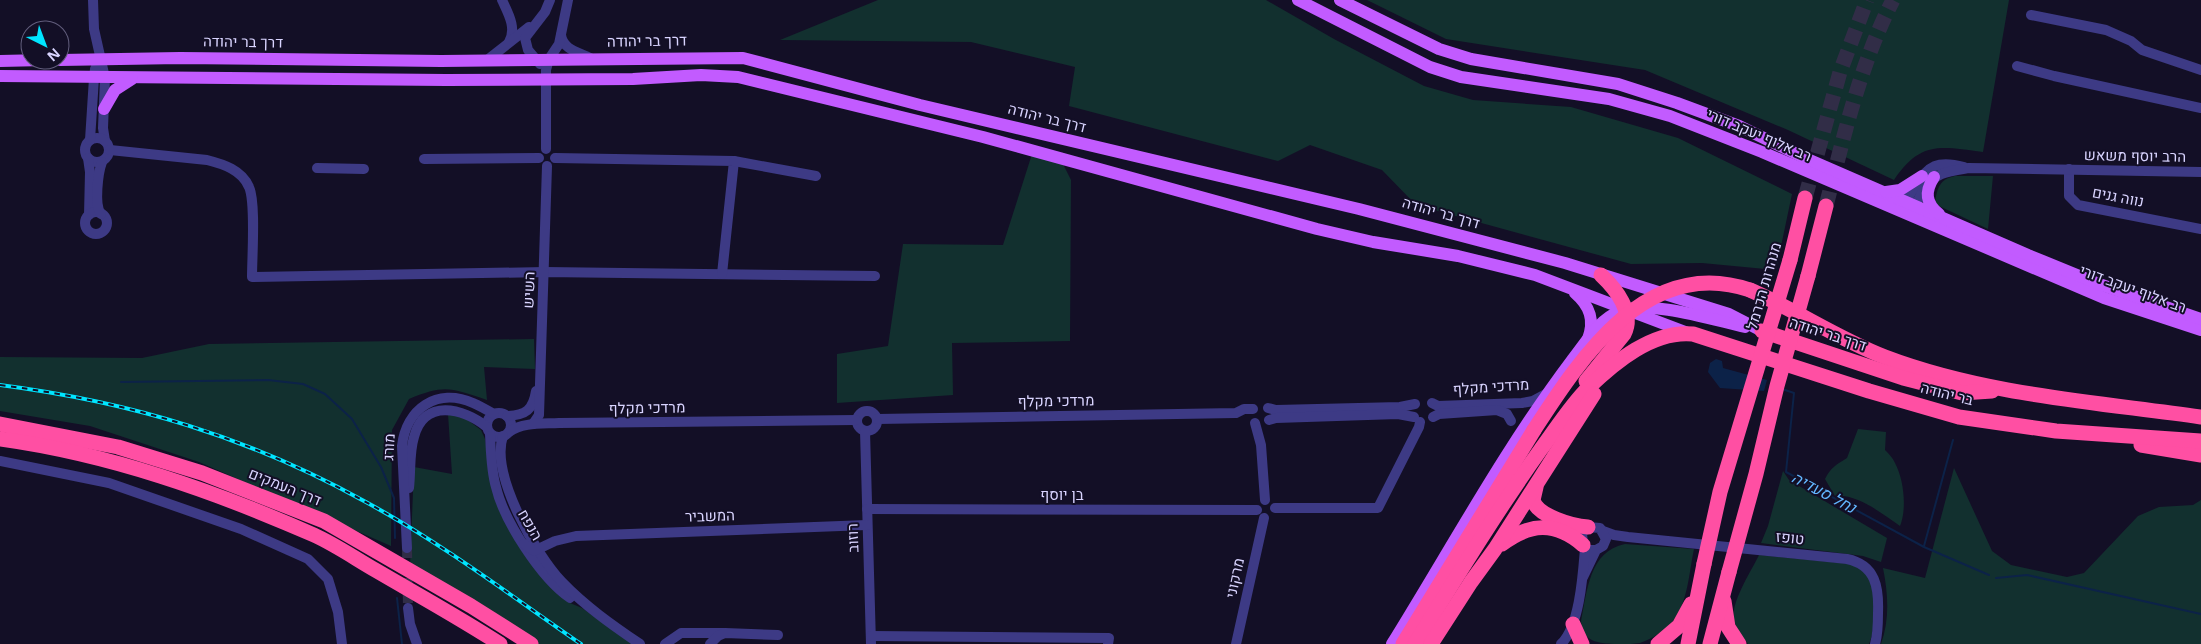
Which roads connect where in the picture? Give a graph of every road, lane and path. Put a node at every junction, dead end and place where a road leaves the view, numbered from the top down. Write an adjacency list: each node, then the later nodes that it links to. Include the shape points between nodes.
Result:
1 (93, 0): 14 (street)
2 (502, 0): 7 (street)
3 (550, 0): 8 (street)
4 (568, 0): 10 (street)
5 (1298, 0): 48 (main road, רב אלוף יעקב דורי, via 1430,67 1475,80 1609,100 1670,116)
6 (1340, 0): 45 (main road, רב אלוף יעקב דורי, via 1439,49 1471,59 1618,84 1653,94 1739,126)
7 (509, 15): 11 (street, via 518,23); 13 (street, via 513,32)
8 (542, 15): 10 (street, via 551,7 558,7 564,11); 11 (street); 15 (street, via 525,41)
9 (2031, 15): 22 (street, via 2106,30 2131,41 2142,50)
10 (565, 17): 12 (street)
11 (530, 26): 13 (street)
12 (562, 35): 17 (street, via 563,42 570,48); 23 (street)
13 (509, 43): 20 (street)
14 (94, 59): 16 (main road, דרך בר יהודה); 20 (main road, דרך בר יהודה); 25 (street)
15 (535, 59): 20 (main road, דרך בר יהודה); 23 (main road, דרך בר יהודה)
16 (70, 60)
17 (594, 60): 23 (main road, דרך בר יהודה); 55 (main road, דרך בר יהודה, via 743,58 920,105 1375,213)
18 (0, 61): 19 (main road)
19 (20, 61)
20 (486, 61)
21 (2017, 66): 27 (street)
22 (2201, 70)
23 (550, 72): 26 (main road, דרך בר יהודה); 31 (street); 57 (main road, דרך בר יהודה, via 633,79 701,75 755,80 983,136 1361,240 1458,256 1534,275)
24 (0, 76): 25 (main road, דרך בר יהודה)
25 (99, 78): 26 (main road, דרך בר יהודה); 28 (street); 29 (street)
26 (133, 78): 28 (main road, via 115,90)
27 (2201, 108)
28 (104, 109): 30 (street)
29 (90, 140): 30 (street, via 98,138); 32 (street, via 85,150)
30 (107, 146): 36 (street, via 107,157); 53 (street, via 207,160 238,173 249,186 252,202 252,277)
31 (546, 149): 33 (street); 34 (street)
32 (88, 158): 36 (street); 50 (street)
33 (538, 158): 35 (street); 38 (street)
34 (555, 158): 37 (street); 38 (street)
35 (424, 160)
36 (102, 162): 49 (street, via 97,207)
37 (734, 162): 43 (street); 54 (street)
38 (547, 166): 53 (street, השיש)
39 (317, 168): 40 (street)
40 (364, 169)
41 (2068, 169): 42 (street, הרב יוסף משאש); 44 (street, via 1969,168 1944,163 1929,168); 52 (street, נווה גנים, via 2068,196 2078,205)
42 (2201, 172)
43 (816, 176)
44 (1928, 176): 45 (main road, via 1900,190); 48 (street, via 1927,184); 51 (main road, via 1928,202)
45 (1886, 192): 48 (main road, רב אלוף יעקב דורי)
46 (1805, 198): 117 (highway, מנהרות הכרמל, bridge, via 1790,260 1720,492)
47 (1826, 206): 118 (highway, bridge)
48 (1909, 207): 51 (main road, רב אלוף יעקב דורי); 60 (main road, רב אלוף יעקב דורי, via 2104,298)
49 (101, 214): 50 (street); 50 (street, via 106,225 102,232 96,234 86,227)
50 (89, 215)
51 (1944, 219): 59 (main road, רב אלוף יעקב דורי, via 2099,284)
52 (2201, 229)
53 (545, 272): 54 (street); 65 (street, השיש)
54 (722, 274): 56 (street)
55 (1601, 275): 58 (highway, via 1616,290); 61 (main road, דרך בר יהודה, via 1729,314)
56 (875, 276)
57 (1567, 287): 58 (main road, דרך בר יהודה); 63 (main road, via 1589,309 1591,325)
58 (1626, 310): 61 (main road, via 1662,309); 62 (main road, דרך בר יהודה); 63 (main road, via 1608,318); 74 (highway, via 1624,334 1584,383)
59 (2201, 319)
60 (2201, 330)
61 (1762, 331): 67 (highway, דרך בר יהודה, via 1903,378 1962,393)
62 (1693, 334): 64 (highway, via 1654,340); 91 (highway, בר יהודה, via 1959,417)
63 (1586, 342): 66 (main road)
64 (1620, 362): 74 (highway, via 1587,389); 98 (highway, via 1594,393)
65 (541, 363): 75 (street, via 535,400); 76 (street, השיש)
66 (1550, 389): 68 (street, מרדכי מקלף, via 1533,401 1522,403 1438,406); 136 (main road)
67 (1998, 389): 79 (highway); 137 (highway, bridge, via 1884,357 1732,284 1696,282 1664,291 1614,326 1550,406)
68 (1432, 403): 69 (street, via 1422,400); 78 (street)
69 (1415, 404): 70 (street, via 1400,407); 81 (street, via 1412,410)
70 (1268, 408): 71 (street, via 1259,406); 83 (street)
71 (1253, 409): 72 (street, מרדכי מקלף); 85 (street)
72 (1236, 413): 80 (street, מרדכי מקלף); 85 (street, מרדכי מקלף)
73 (494, 414): 77 (street); 89 (street, via 488,419); 103 (street, מורג, via 472,402 448,399 431,401 413,414 402,446)
74 (1567, 414): 99 (highway)
75 (520, 415): 76 (street, מרדכי מקלף); 77 (street, מרדכי מקלף)
76 (540, 415): 86 (street, מרדכי מקלף); 88 (street)
77 (507, 416): 92 (street, via 511,424)
78 (1433, 417): 81 (street, via 1427,422); 84 (street, מרדכי מקלף, via 1497,410 1507,414)
79 (2201, 417)
80 (877, 419): 82 (street, via 868,410 859,414); 90 (street, via 874,428)
81 (1417, 419): 83 (street, via 1398,414 1276,418); 101 (street, via 1419,427 1378,508)
82 (856, 420): 86 (street, מרדכי מקלף); 90 (street)
83 (1268, 421): 85 (street, via 1261,425); 95 (street)
84 (1511, 421)
85 (1254, 422): 95 (street)
86 (559, 423): 88 (street, מרדכי מקלף)
87 (0, 424): 131 (highway, דרך העמקים, via 128,450 202,473 324,521)
88 (533, 424): 92 (street, מרדכי מקלף, via 515,428)
89 (488, 430): 92 (street, via 496,437); 103 (street, מורג, via 472,417 453,410 435,412 422,421 412,443); 111 (street, הנפח, via 499,497)
90 (865, 431): 102 (street, רוזוב)
91 (2056, 431): 94 (highway, בר יהודה); 96 (highway)
92 (506, 434): 107 (street, הנפח, via 500,451 506,487)
93 (0, 439): 130 (highway, via 124,465 196,488 316,536)
94 (2201, 441)
95 (1261, 445): 100 (street)
96 (2201, 455)
97 (0, 461): 128 (street, via 109,483 241,529 308,559 328,580 338,612)
98 (1537, 484): 106 (highway, via 1533,500 1540,511 1576,526); 115 (highway)
99 (1509, 493): 116 (highway, via 1506,514); 138 (highway)
100 (1265, 500): 101 (street, via 1271,501); 104 (street, via 1258,504)
101 (1276, 508): 104 (street, via 1272,516)
102 (867, 509): 104 (street, בן יוסף); 105 (street, רוזוב)
103 (406, 513): 113 (street, מורג)
104 (1260, 514): 135 (street, מרקוני)
105 (868, 525): 110 (street, המשביר, via 576,536); 126 (street, רוזוב)
106 (1588, 527): 108 (street, טופז, via 1596,526); 112 (street, via 1582,533)
107 (526, 528): 110 (street); 114 (street, הנפח)
108 (1603, 531): 109 (street, טופז); 112 (street, via 1606,538)
109 (1628, 537): 112 (street); 147 (street, טופז, via 1858,562 1872,574 1877,586)
110 (555, 541): 114 (street, המשביר)
111 (524, 544): 114 (street); 119 (street, הנפח, via 556,587)
112 (1592, 547): 115 (highway, via 1561,531 1542,527 1520,531); 122 (street)
113 (407, 548)
114 (538, 550): 119 (street, הנפח, via 556,576)
115 (1496, 550): 116 (highway)
116 (1471, 582): 121 (highway)
117 (1700, 582): 143 (highway, via 1679,626); 144 (highway)
118 (1724, 590): 145 (highway); 146 (highway, via 1728,627)
119 (587, 607): 132 (street, הנפח)
120 (408, 608): 129 (street)
121 (1448, 618): 139 (highway); 140 (highway, via 1445,632)
122 (1573, 624): 141 (street, via 1567,639); 142 (highway)
123 (725, 633): 125 (street); 133 (street, via 681,633); 134 (street)
124 (778, 635): 125 (street)
125 (767, 639)
126 (871, 640): 127 (street)
127 (1108, 641)
128 (342, 644)
129 (417, 644)
130 (500, 644)
131 (531, 644)
132 (640, 644)
133 (665, 644)
134 (710, 644)
135 (1236, 644)
136 (1392, 644)
137 (1403, 644)
138 (1415, 644)
139 (1431, 644)
140 (1448, 644)
141 (1561, 644)
142 (1582, 644)
143 (1658, 644)
144 (1688, 644)
145 (1710, 644)
146 (1739, 644)
147 (1875, 644)

